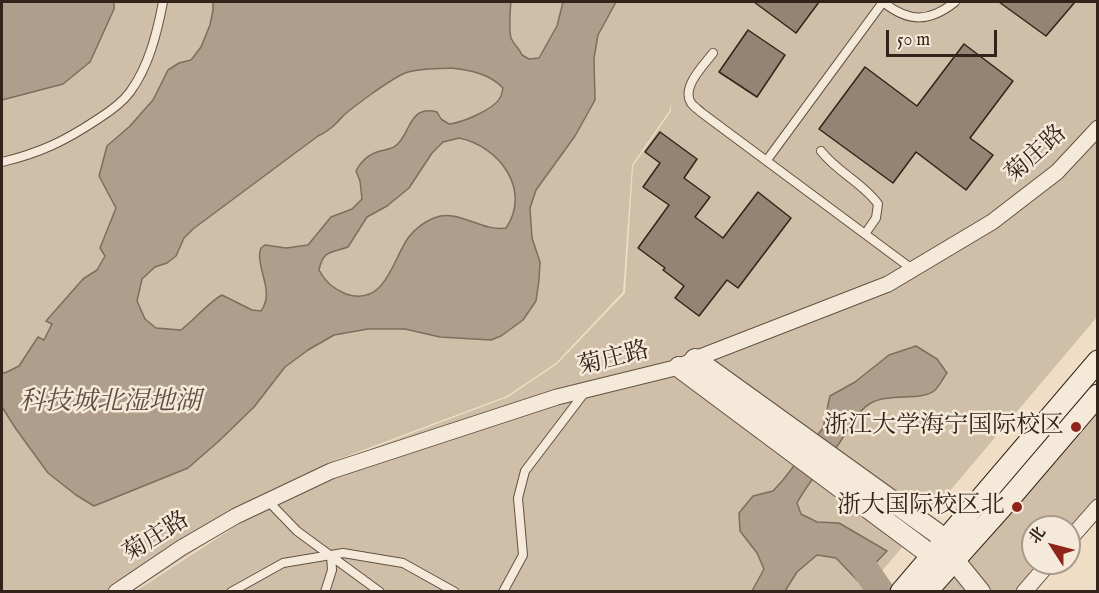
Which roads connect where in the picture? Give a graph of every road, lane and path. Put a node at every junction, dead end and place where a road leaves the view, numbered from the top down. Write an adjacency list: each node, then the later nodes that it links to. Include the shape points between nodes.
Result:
1 (163, 2): 8 (lane, via 146,64 129,94 65,141)
2 (883, 2): 3 (lane, via 911,17 942,12); 7 (lane)
3 (955, 2)
4 (713, 53): 7 (lane, via 691,84 688,95 692,104)
5 (1098, 128): 10 (street, 菊庄路, via 1058,172 992,222)
6 (821, 151): 9 (lane, via 831,165 878,204 876,218)
7 (767, 160): 9 (lane)
8 (2, 162)
9 (865, 234): 10 (lane)
10 (912, 270): 12 (street, 菊庄路, via 888,284)
11 (1098, 361): 20 (main road)
12 (687, 363): 13 (street, 菊庄路); 20 (street, via 858,489)
13 (587, 390): 15 (street, 菊庄路, via 331,471); 27 (lane, via 525,471 518,498 523,555)
14 (1098, 395): 19 (main road)
15 (268, 501): 18 (lane, via 297,531); 22 (street, 菊庄路, via 181,548)
16 (1098, 507): 17 (street)
17 (1081, 526)
18 (331, 555): 23 (lane, via 283,563); 24 (lane, via 332,570); 25 (lane); 26 (lane, via 343,553 403,563)
19 (954, 560): 20 (main road); 29 (street)
20 (932, 566): 28 (main road)
21 (1038, 575): 30 (street)
22 (116, 591)
23 (231, 591)
24 (325, 591)
25 (380, 591)
26 (455, 591)
27 (503, 591)
28 (901, 591)
29 (980, 591)
30 (1024, 591)

